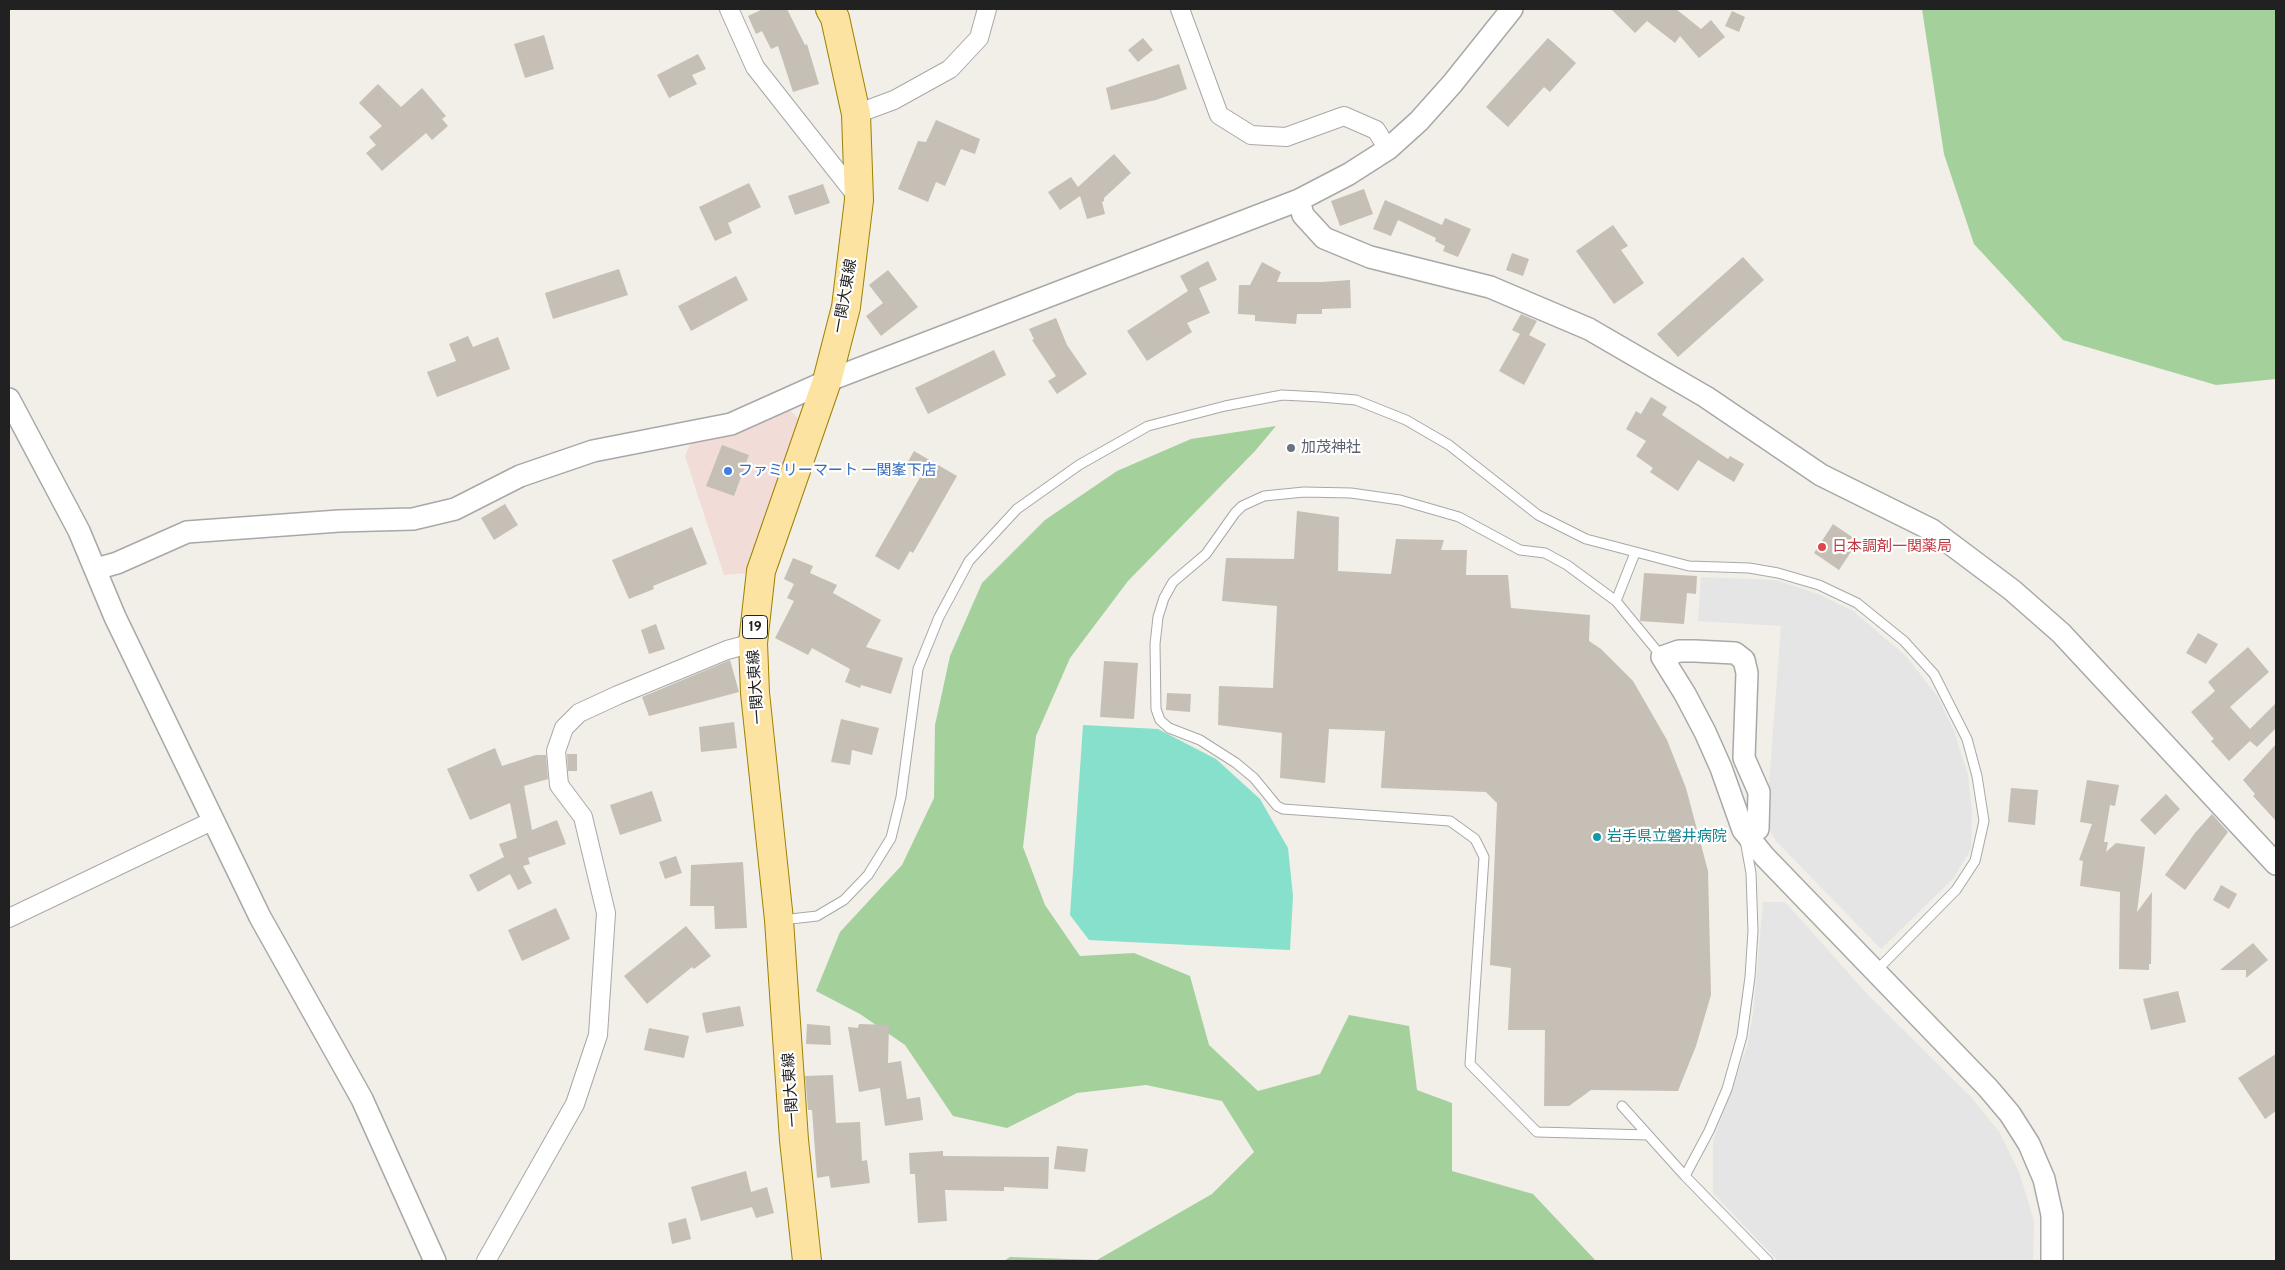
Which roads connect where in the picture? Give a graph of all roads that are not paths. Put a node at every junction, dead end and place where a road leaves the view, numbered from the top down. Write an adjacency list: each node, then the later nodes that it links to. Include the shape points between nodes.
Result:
1 (729, 9): 8 (street, via 756,67)
2 (830, 9): 6 (main road, 一関大東線 / 19, via 835,18)
3 (987, 9): 6 (street, via 980,38 950,69 894,100)
4 (1180, 9): 7 (street, via 1219,115 1251,135 1286,137 1344,116 1376,130)
5 (1512, 9): 7 (street, via 1452,84)
6 (856, 114): 8 (main road, 一関大東線 / 19)
7 (1388, 149): 9 (street, via 1349,174)
8 (859, 200): 10 (main road, 一関大東線 / 19, via 846,307)
9 (1298, 200): 10 (street); 19 (street, via 1303,215 1324,238 1370,257 1490,287 1589,329 1706,397 1821,475 1932,530 2012,590 2061,633)
10 (827, 382): 13 (street, via 731,424 593,452 520,476 455,509 413,519 187,532); 15 (main road, 一関大東線 / 19, via 761,572)
11 (9, 399): 13 (street)
12 (1635, 553): 14 (lane); 21 (lane, via 1586,539 1538,515 1450,445 1406,420 1356,400 1282,395 1148,426 1079,465 1017,509 969,561 939,617 918,669 901,796 891,838 868,875 844,900 817,916); 22 (lane, via 1689,566 1749,568 1778,573 1820,585 1857,603 1904,641 1934,674 1967,738 1984,820 1975,861 1956,890)
13 (96, 569): 17 (street, via 115,616)
14 (1616, 601): 16 (lane); 24 (lane, via 1545,553 1520,550 1460,517 1400,500 1351,493 1304,492 1264,496 1235,513 1206,554 1173,582 1164,598 1155,644 1156,709 1160,720 1169,728 1200,740 1236,763 1283,809 1450,821 1470,835 1484,857 1470,1064 1537,1132)
15 (753, 643): 21 (main road, 一関大東線 / 19, via 755,694); 27 (street, via 727,650 618,695 579,713 564,728 556,751 559,785 583,817 606,913 598,1035 575,1104)
16 (1662, 657): 18 (street, via 1706,732); 18 (street, via 1679,651 1695,651 1735,653 1744,660 1747,673 1744,758 1759,792 1758,828)
17 (214, 820): 20 (street); 26 (street, via 260,917 362,1099)
18 (1742, 830): 22 (street); 25 (lane, via 1751,873 1753,931 1742,1036 1727,1089)
19 (2276, 864)
20 (9, 918)
21 (779, 920): 28 (main road, 一関大東線 / 19, via 794,1140)
22 (1876, 971): 30 (street, via 1988,1088 2029,1144 2044,1179 2052,1215)
23 (1622, 1106): 24 (lane)
24 (1648, 1135): 25 (lane)
25 (1685, 1176): 29 (lane)
26 (435, 1261)
27 (486, 1261)
28 (807, 1261)
29 (1768, 1261)
30 (2052, 1261)

